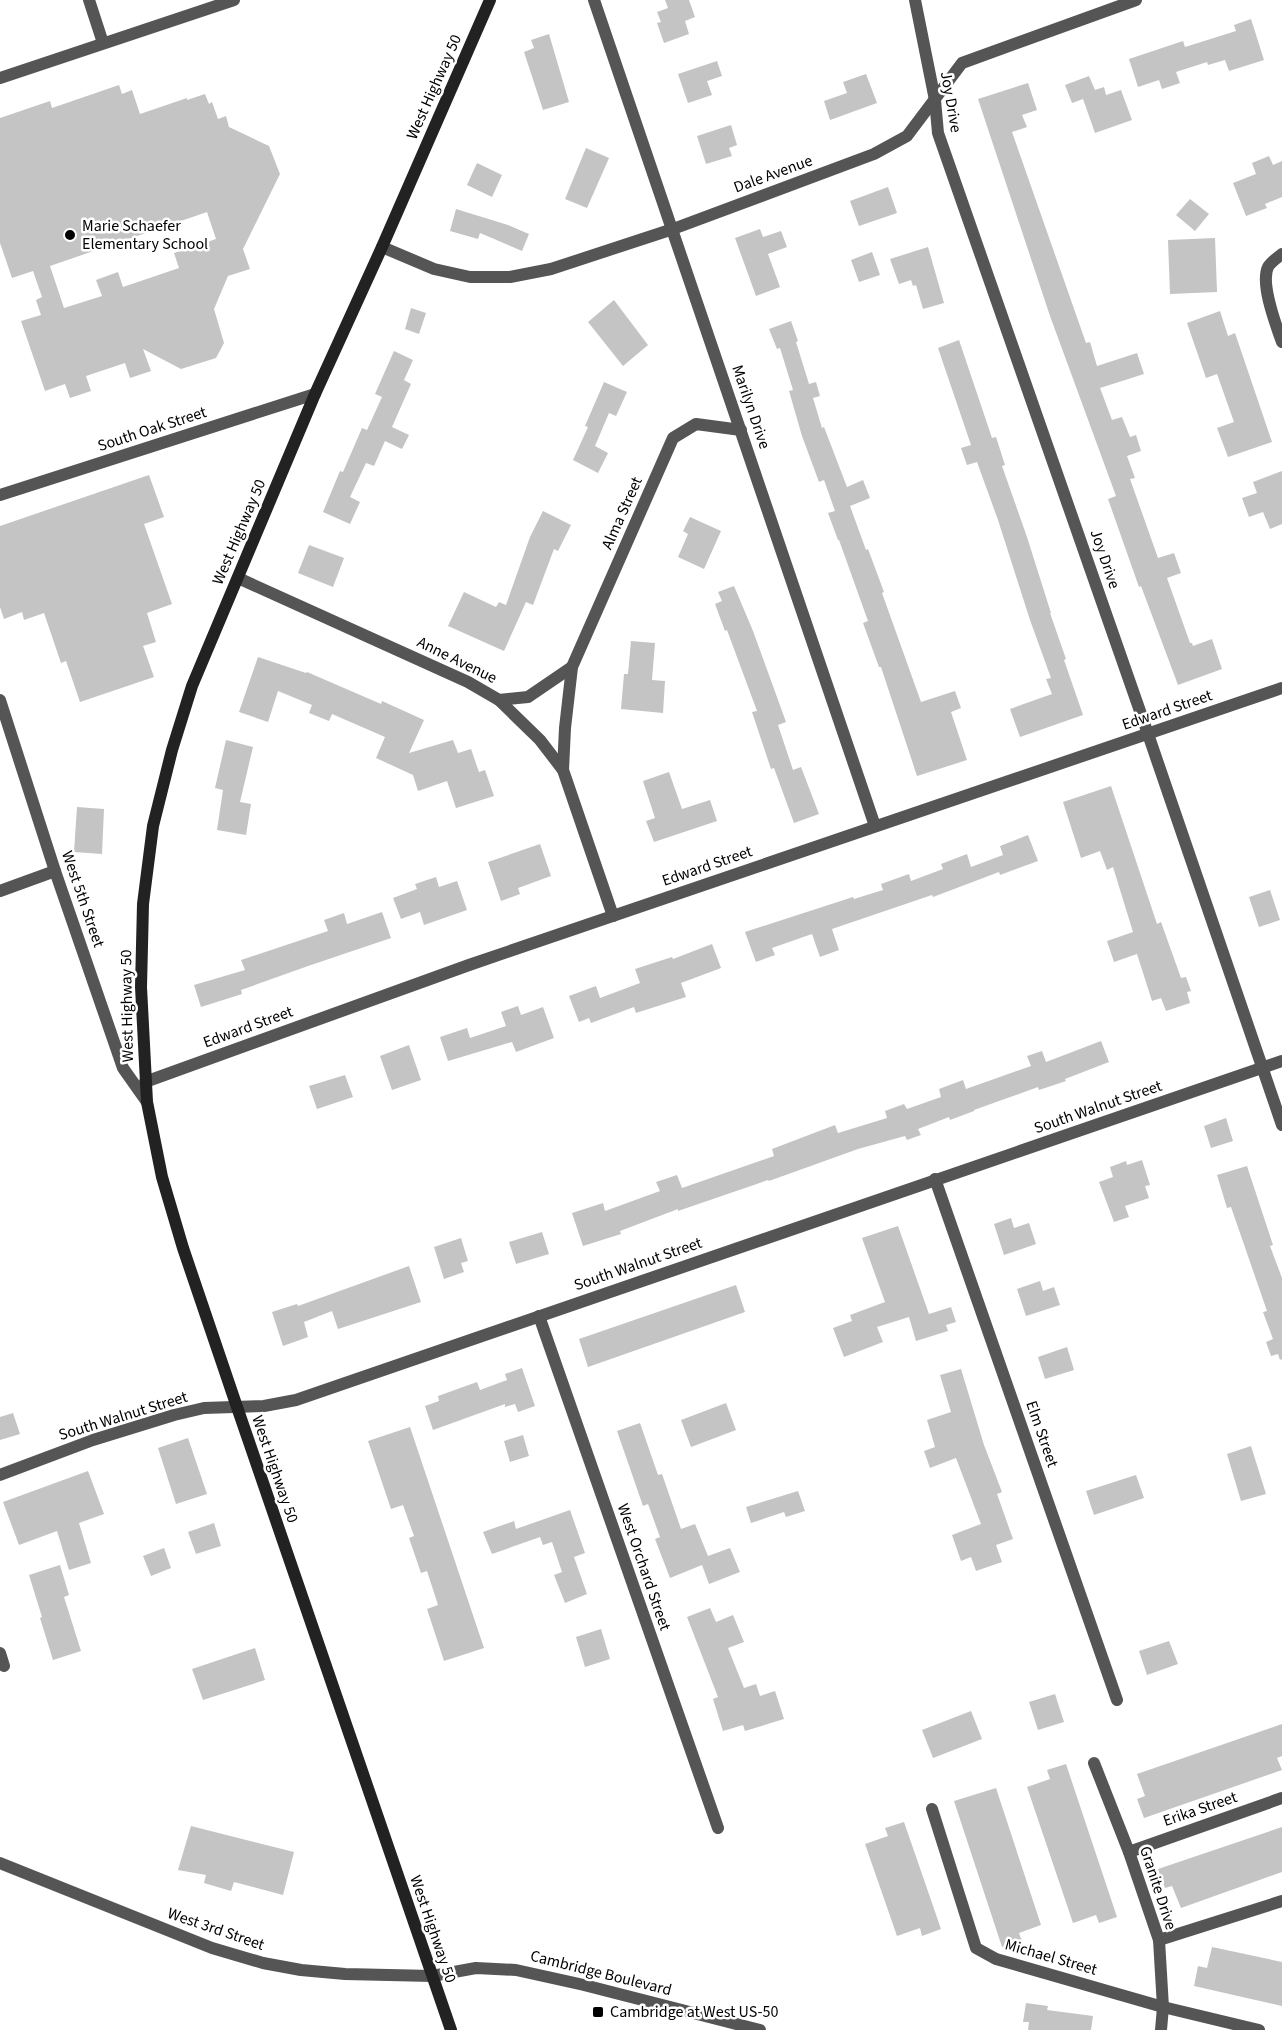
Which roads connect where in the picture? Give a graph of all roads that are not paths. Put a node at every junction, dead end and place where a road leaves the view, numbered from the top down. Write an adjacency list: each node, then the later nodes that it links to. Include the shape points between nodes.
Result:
1 (89, 0): 7 (street)
2 (234, 0): 7 (street)
3 (490, 0): 11 (main road, West Highway 50)
4 (594, 0): 10 (street, Marilyn Drive)
5 (915, 0): 9 (street, Joy Drive)
6 (1136, 0): 9 (street, Dale Avenue, via 962,63)
7 (103, 43): 8 (street)
8 (0, 78)
9 (935, 100): 10 (street, Dale Avenue, via 907,136 874,154); 22 (street, Joy Drive, via 938,133)
10 (673, 229): 11 (street, Dale Avenue, via 551,269 510,277 470,277 434,269); 15 (street, Marilyn Drive)
11 (382, 247): 14 (main road, West Highway 50)
12 (1282, 254): 13 (street, via 1268,266 1265,279)
13 (1282, 342)
14 (315, 394): 16 (street, South Oak Street); 17 (main road, West Highway 50)
15 (741, 430): 18 (street, Alma Street, via 696,424 673,438); 24 (street, Marilyn Drive)
16 (0, 495)
17 (237, 578): 21 (street, Anne Avenue, via 468,682); 30 (main road, West Highway 50, via 192,686 153,826 143,904)
18 (572, 667): 21 (street, via 528,696); 23 (street, Alma Street)
19 (1282, 688): 22 (street, Edward Street)
20 (0, 700): 25 (street, West 5th Street)
21 (499, 700): 23 (street, Anne Avenue, via 540,740)
22 (1148, 734): 24 (street, Edward Street); 29 (street, Joy Drive)
23 (563, 770): 27 (street, Anne Avenue)
24 (875, 826): 27 (street, Edward Street)
25 (55, 871): 26 (street); 31 (street, West 5th Street, via 123,1068)
26 (0, 891)
27 (613, 916): 30 (street, Edward Street)
28 (1282, 1062): 29 (street, South Walnut Street)
29 (1262, 1068): 32 (street, Joy Drive); 33 (street, South Walnut Street)
30 (145, 1082): 31 (main road, West Highway 50)
31 (147, 1102): 35 (main road, West Highway 50, via 162,1177)
32 (1282, 1125)
33 (935, 1179): 34 (street, South Walnut Street); 39 (street, Elm Street)
34 (539, 1316): 35 (street, South Walnut Street, via 296,1400); 43 (street, West Orchard Street)
35 (237, 1407): 36 (street, South Walnut Street, via 204,1408 174,1415); 48 (main road, West Highway 50)
36 (0, 1474)
37 (0, 1653): 38 (street)
38 (4, 1666)
39 (1117, 1700)
40 (1094, 1763): 44 (street, Granite Drive)
41 (1282, 1798): 44 (street, Erika Street)
42 (932, 1809): 49 (street, Michael Street, via 976,1948 996,1959)
43 (718, 1828)
44 (1129, 1852): 47 (street, Granite Drive)
45 (0, 1863): 48 (street, West 3rd Street, via 212,1948 263,1963 345,1974)
46 (1282, 1901): 47 (street)
47 (1159, 1940): 49 (street, Granite Drive)
48 (432, 1976): 50 (main road, West Highway 50); 51 (street, Cambridge Boulevard, via 476,1968 516,1970)
49 (1163, 2007): 52 (street, Granite Drive); 53 (street, Michael Street)
50 (451, 2030)
51 (760, 2030)
52 (1161, 2030)
53 (1259, 2030)

